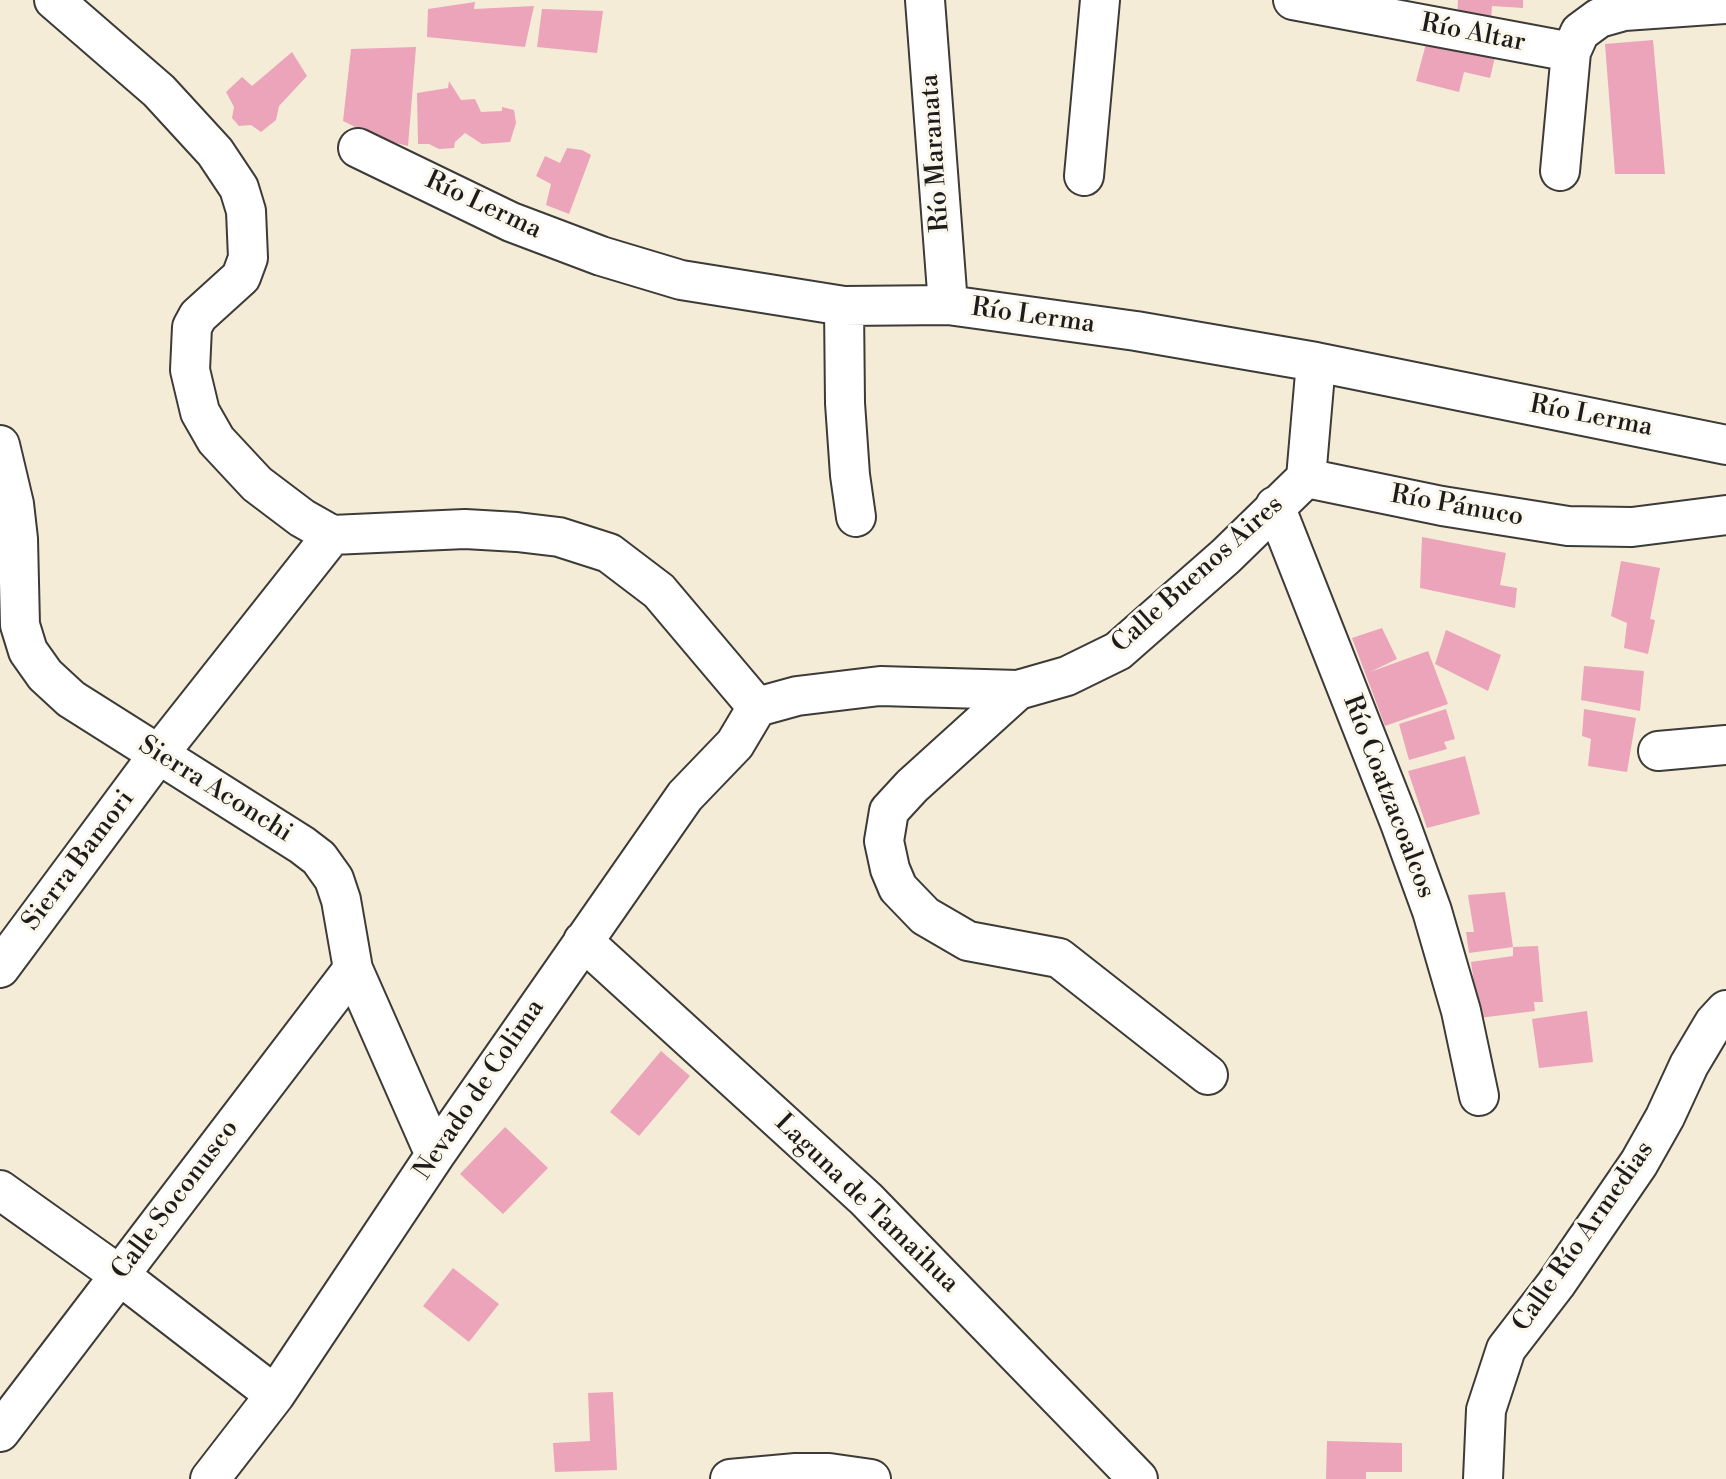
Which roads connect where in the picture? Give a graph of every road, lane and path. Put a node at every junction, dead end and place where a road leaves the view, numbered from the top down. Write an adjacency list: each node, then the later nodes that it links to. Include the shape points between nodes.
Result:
1 (54, 0): 19 (street, via 159,91 215,152 239,188 246,211 247,258 241,278 198,316 192,327 190,370 200,412 216,440 257,484)
2 (925, 0): 10 (street, Río Maranata)
3 (1100, 0): 9 (street)
4 (1293, 0): 6 (street, Río Altar)
5 (1726, 5): 6 (street, via 1624,11 1599,18 1580,32)
6 (1571, 52): 8 (street)
7 (358, 148): 11 (street, Río Lerma, via 511,222 601,257 681,280)
8 (1560, 171)
9 (1084, 176)
10 (948, 305): 11 (street, Río Lerma); 12 (street, Río Lerma)
11 (844, 306): 18 (street, via 845,403)
12 (1316, 362): 14 (street, Río Lerma); 15 (street)
13 (0, 445): 24 (street, Sierra Aconchi, via 14,504 20,625 28,651 71,699)
14 (1726, 445)
15 (1306, 478): 16 (street, Calle Buenos Aires); 17 (street, Río Pánuco, via 1568,526 1632,527)
16 (1275, 506): 20 (street, Calle Buenos Aires, via 1118,651 1067,676); 30 (street, Río Coatzacoalcos, via 1432,911)
17 (1726, 515)
18 (856, 517)
19 (332, 535): 21 (street, via 504,531 559,537 609,553 659,591); 24 (street, Sierra Bamori)
20 (1018, 690): 21 (street, Calle Buenos Aires, via 880,685 797,696); 29 (street, via 888,811 884,841 898,888 925,916 968,941 1059,958)
21 (757, 708): 25 (street, Nevado de Colima, via 735,744 685,796)
22 (1726, 745): 23 (street)
23 (1658, 751)
24 (158, 755): 26 (street, Sierra Bamori); 27 (street, Sierra Aconchi, via 319,858 334,879 341,900)
25 (583, 941): 31 (street, Nevado de Colima); 39 (street, Laguna de Tamaihua, via 866,1199)
26 (0, 968)
27 (353, 969): 31 (street, Sierra Aconchi); 33 (street, Calle Soconusco)
28 (1726, 1010): 40 (street, Calle Río Armedias, via 1689,1065 1639,1163 1506,1349 1486,1410)
29 (1208, 1075)
30 (1479, 1096)
31 (435, 1155): 34 (street, Nevado de Colima)
32 (0, 1190): 33 (street)
33 (118, 1275): 34 (street); 35 (street, Calle Soconusco)
34 (275, 1395): 36 (street, Nevado de Colima)
35 (0, 1432)
36 (210, 1479)
37 (730, 1479): 38 (street, via 796,1473)
38 (871, 1479)
39 (1138, 1479)
40 (1483, 1479)

